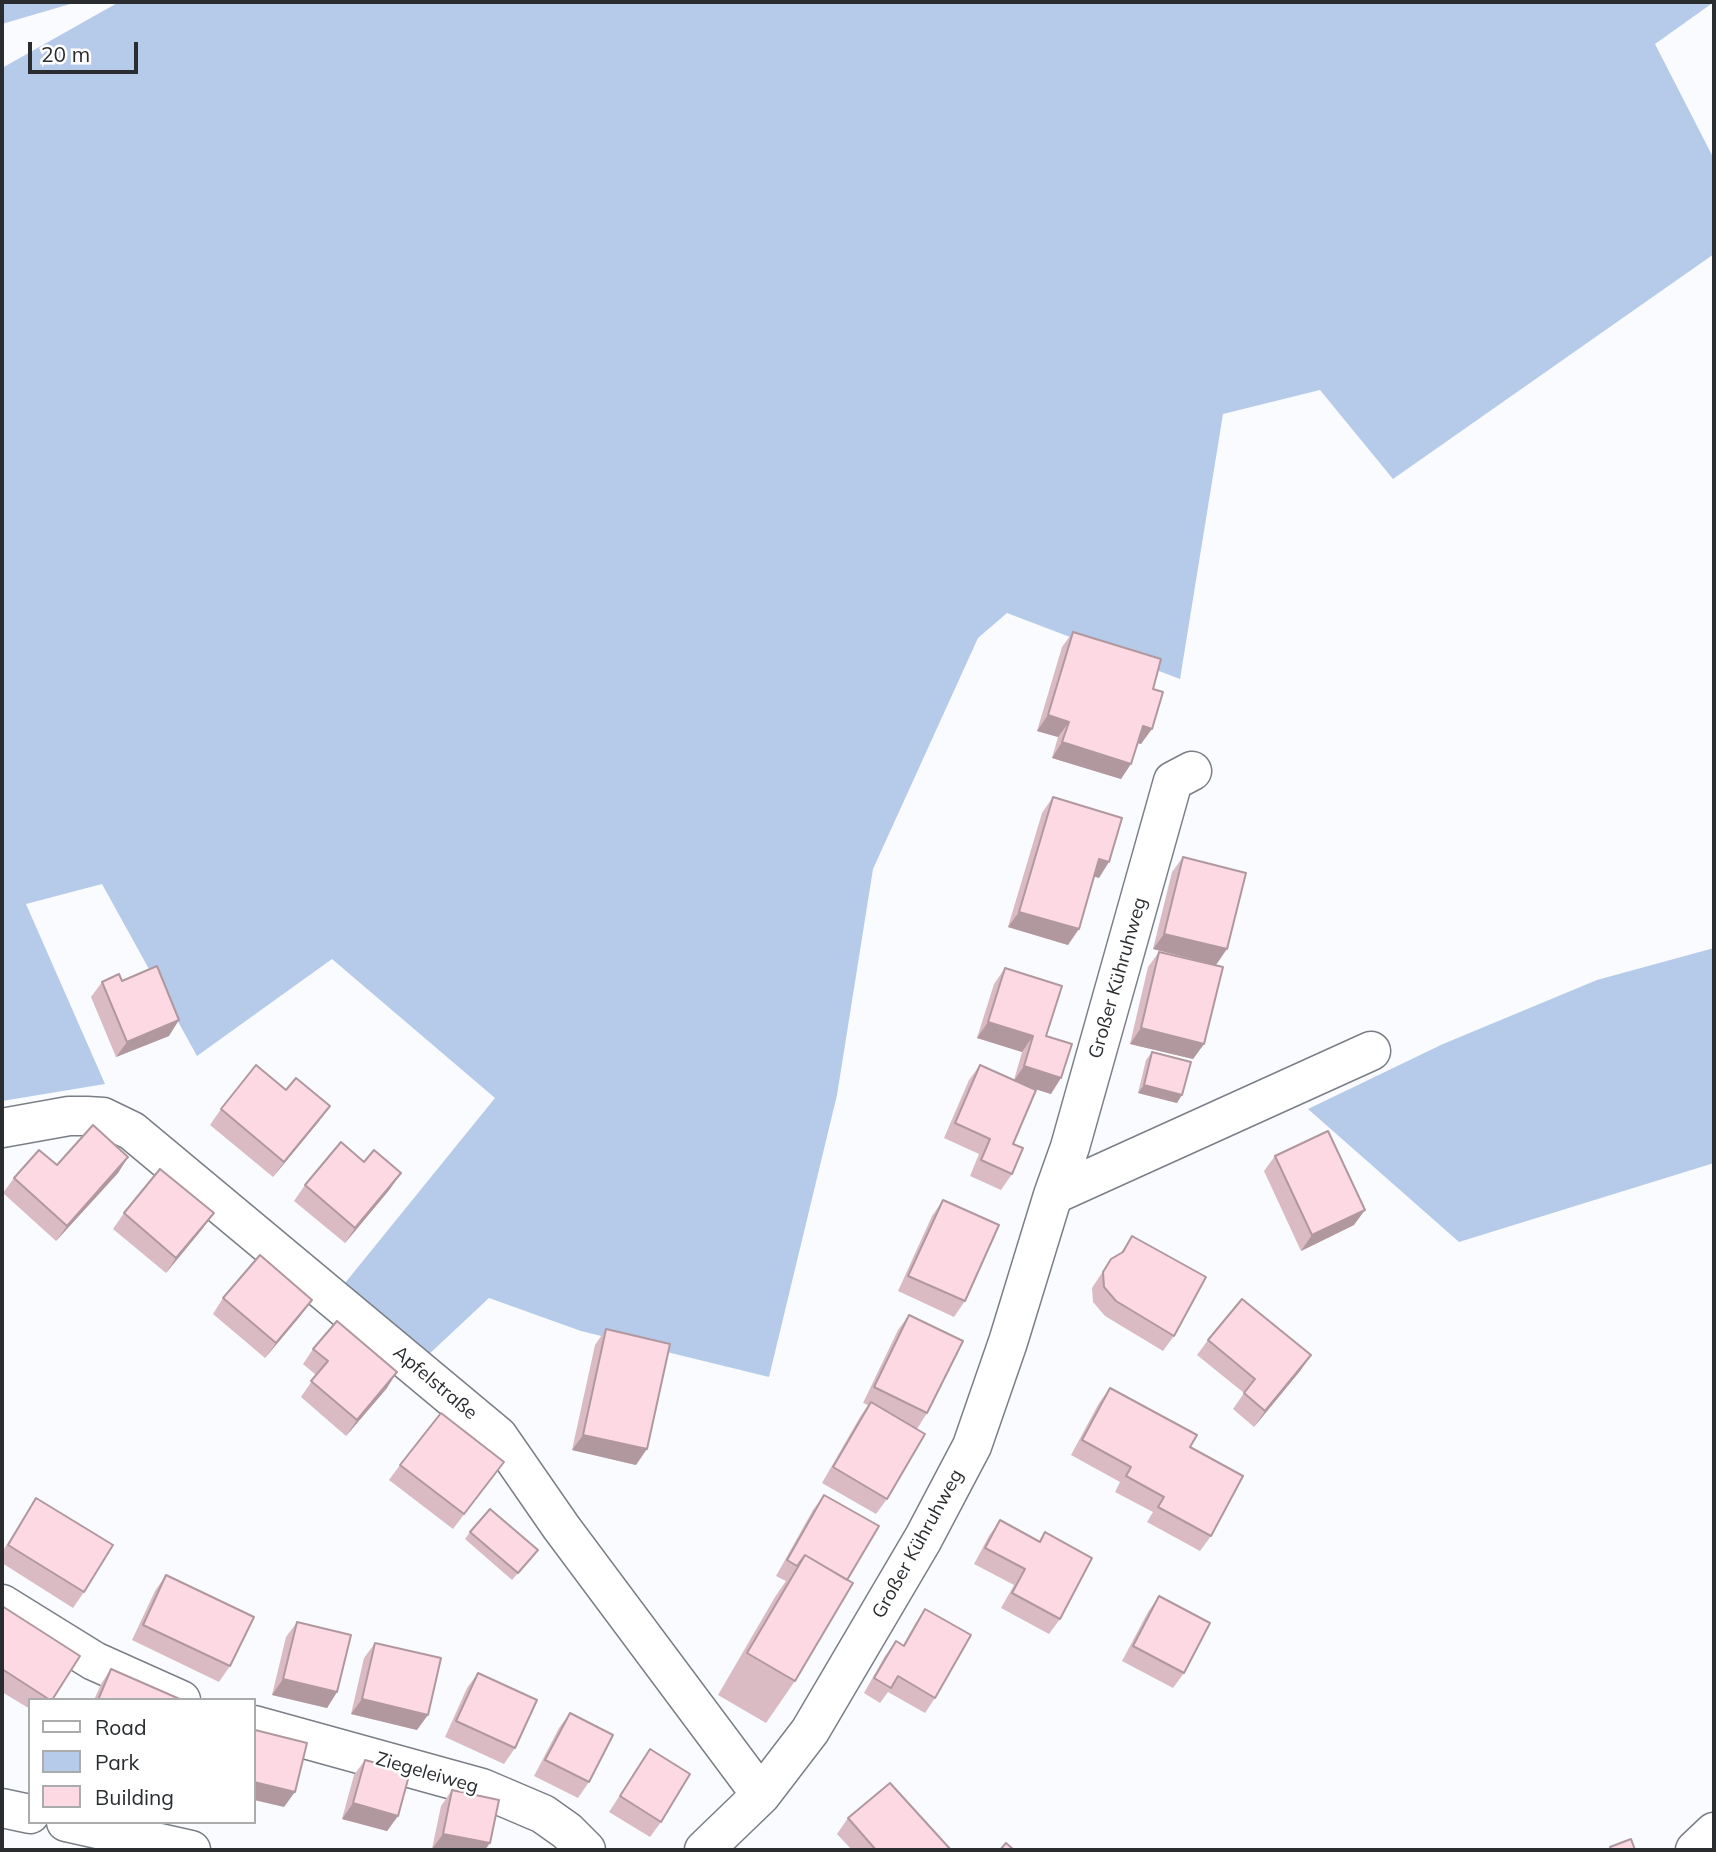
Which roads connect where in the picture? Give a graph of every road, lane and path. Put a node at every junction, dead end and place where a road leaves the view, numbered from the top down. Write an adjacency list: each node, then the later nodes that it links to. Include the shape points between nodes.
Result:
1 (1192, 771): 4 (street, Großer Kühruhweg, via 1173,781)
2 (1371, 1051): 4 (street)
3 (2, 1128): 8 (street, Apfelstraße, via 87,1116 132,1130 499,1436 561,1527)
4 (1053, 1195): 8 (street, Großer Kühruhweg, via 972,1446 810,1731)
5 (2, 1604): 6 (street, via 94,1661)
6 (177, 1698)
7 (256, 1726): 14 (street, Ziegeleiweg, via 482,1788 543,1814)
8 (761, 1795): 15 (street, Großer Kühruhweg)
9 (2, 1808): 10 (street)
10 (28, 1814)
11 (75, 1824): 13 (street)
12 (1714, 1832): 16 (street)
13 (191, 1850)
14 (586, 1850)
15 (705, 1850)
16 (1695, 1850)

